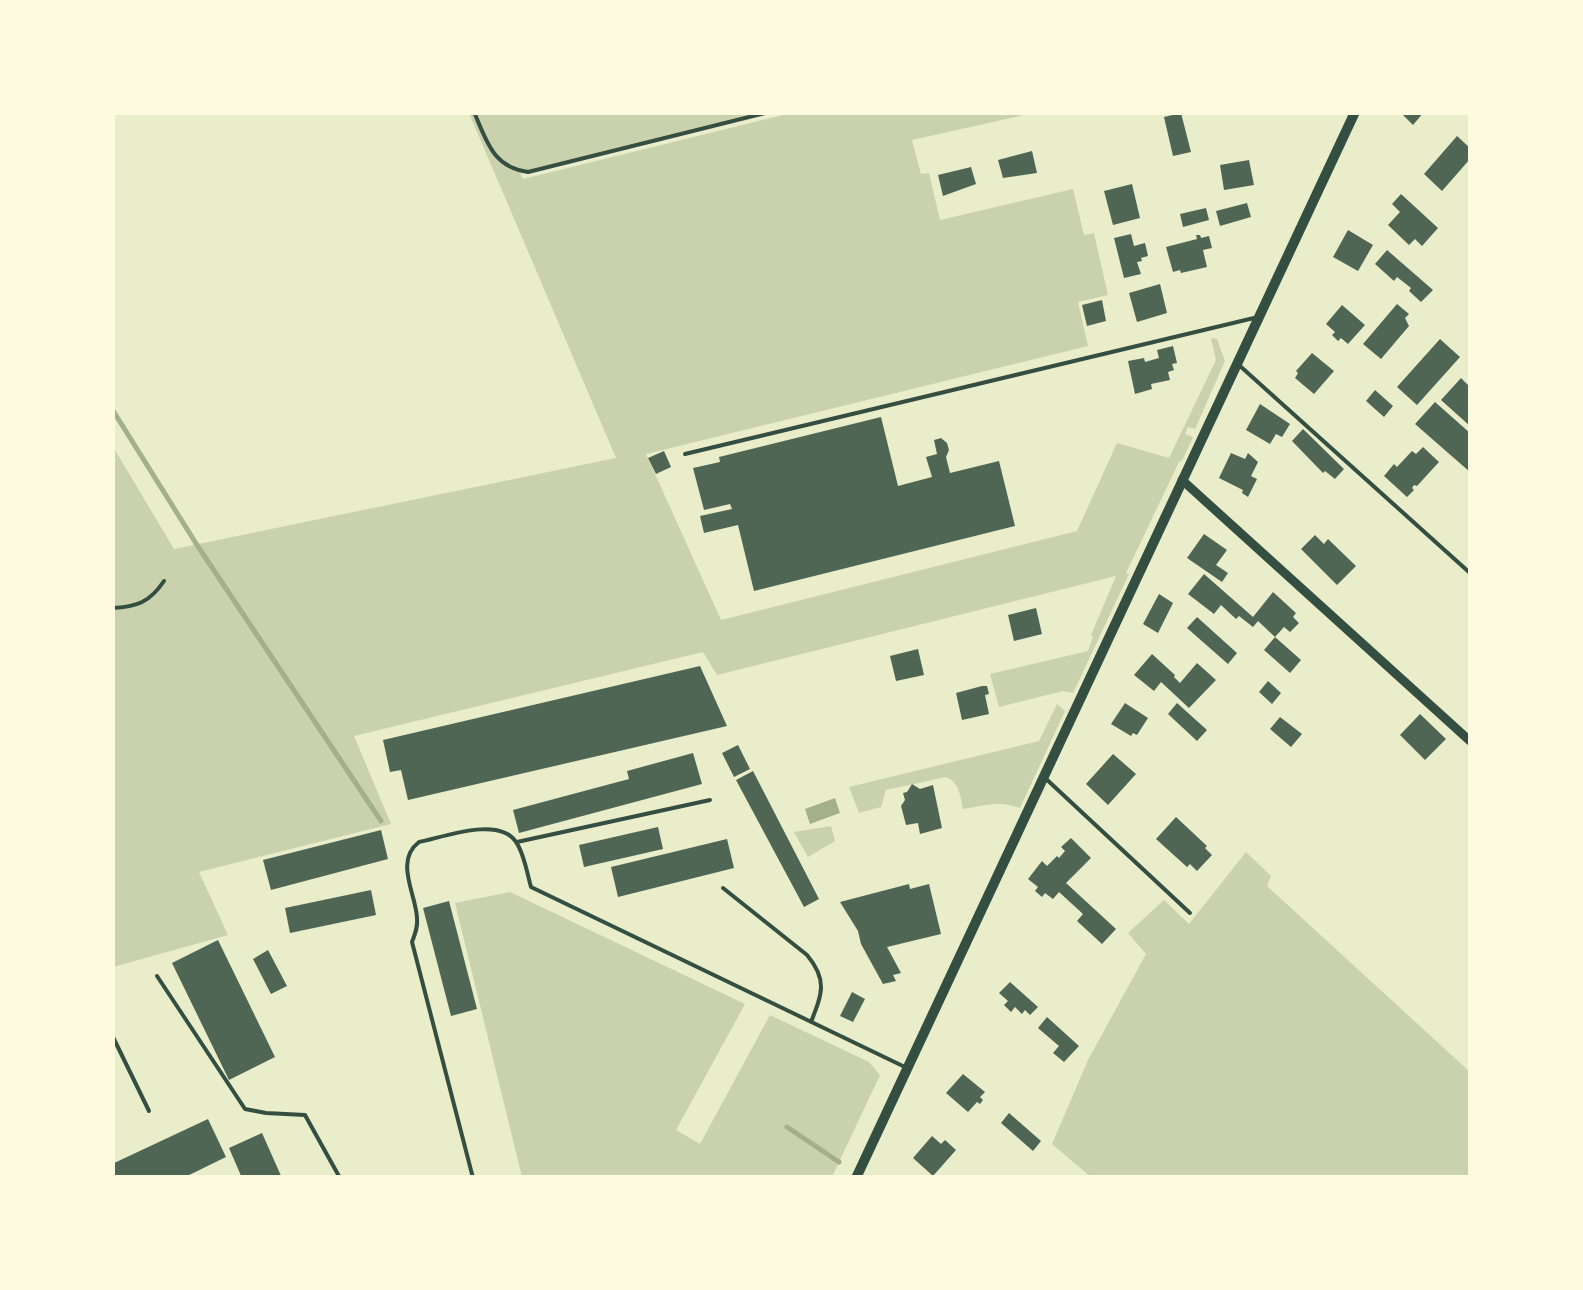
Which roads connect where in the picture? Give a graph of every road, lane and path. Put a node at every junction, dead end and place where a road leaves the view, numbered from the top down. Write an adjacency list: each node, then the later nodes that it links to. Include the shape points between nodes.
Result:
1 (474, 112): 2 (path, via 502,164 528,172)
2 (769, 112)
3 (1354, 112): 4 (street)
4 (1259, 316): 5 (street); 6 (lane)
5 (1237, 363): 7 (street); 8 (lane)
6 (685, 454)
7 (1182, 480): 11 (street); 12 (street)
8 (1470, 573)
9 (164, 581): 10 (path, via 136,607)
10 (112, 608)
11 (1470, 740)
12 (1044, 776): 16 (lane); 20 (street)
13 (710, 800): 14 (lane)
14 (517, 842): 18 (lane, via 531,887); 23 (lane, via 489,828 419,842 407,863 418,921 412,942)
15 (723, 888): 18 (lane, via 816,966 822,994)
16 (1190, 913)
17 (157, 976): 22 (lane, via 246,1109 305,1115)
18 (811, 1022): 20 (lane)
19 (112, 1036): 21 (lane)
20 (907, 1068): 24 (street)
21 (150, 1111)
22 (340, 1178)
23 (473, 1178)
24 (856, 1178)

